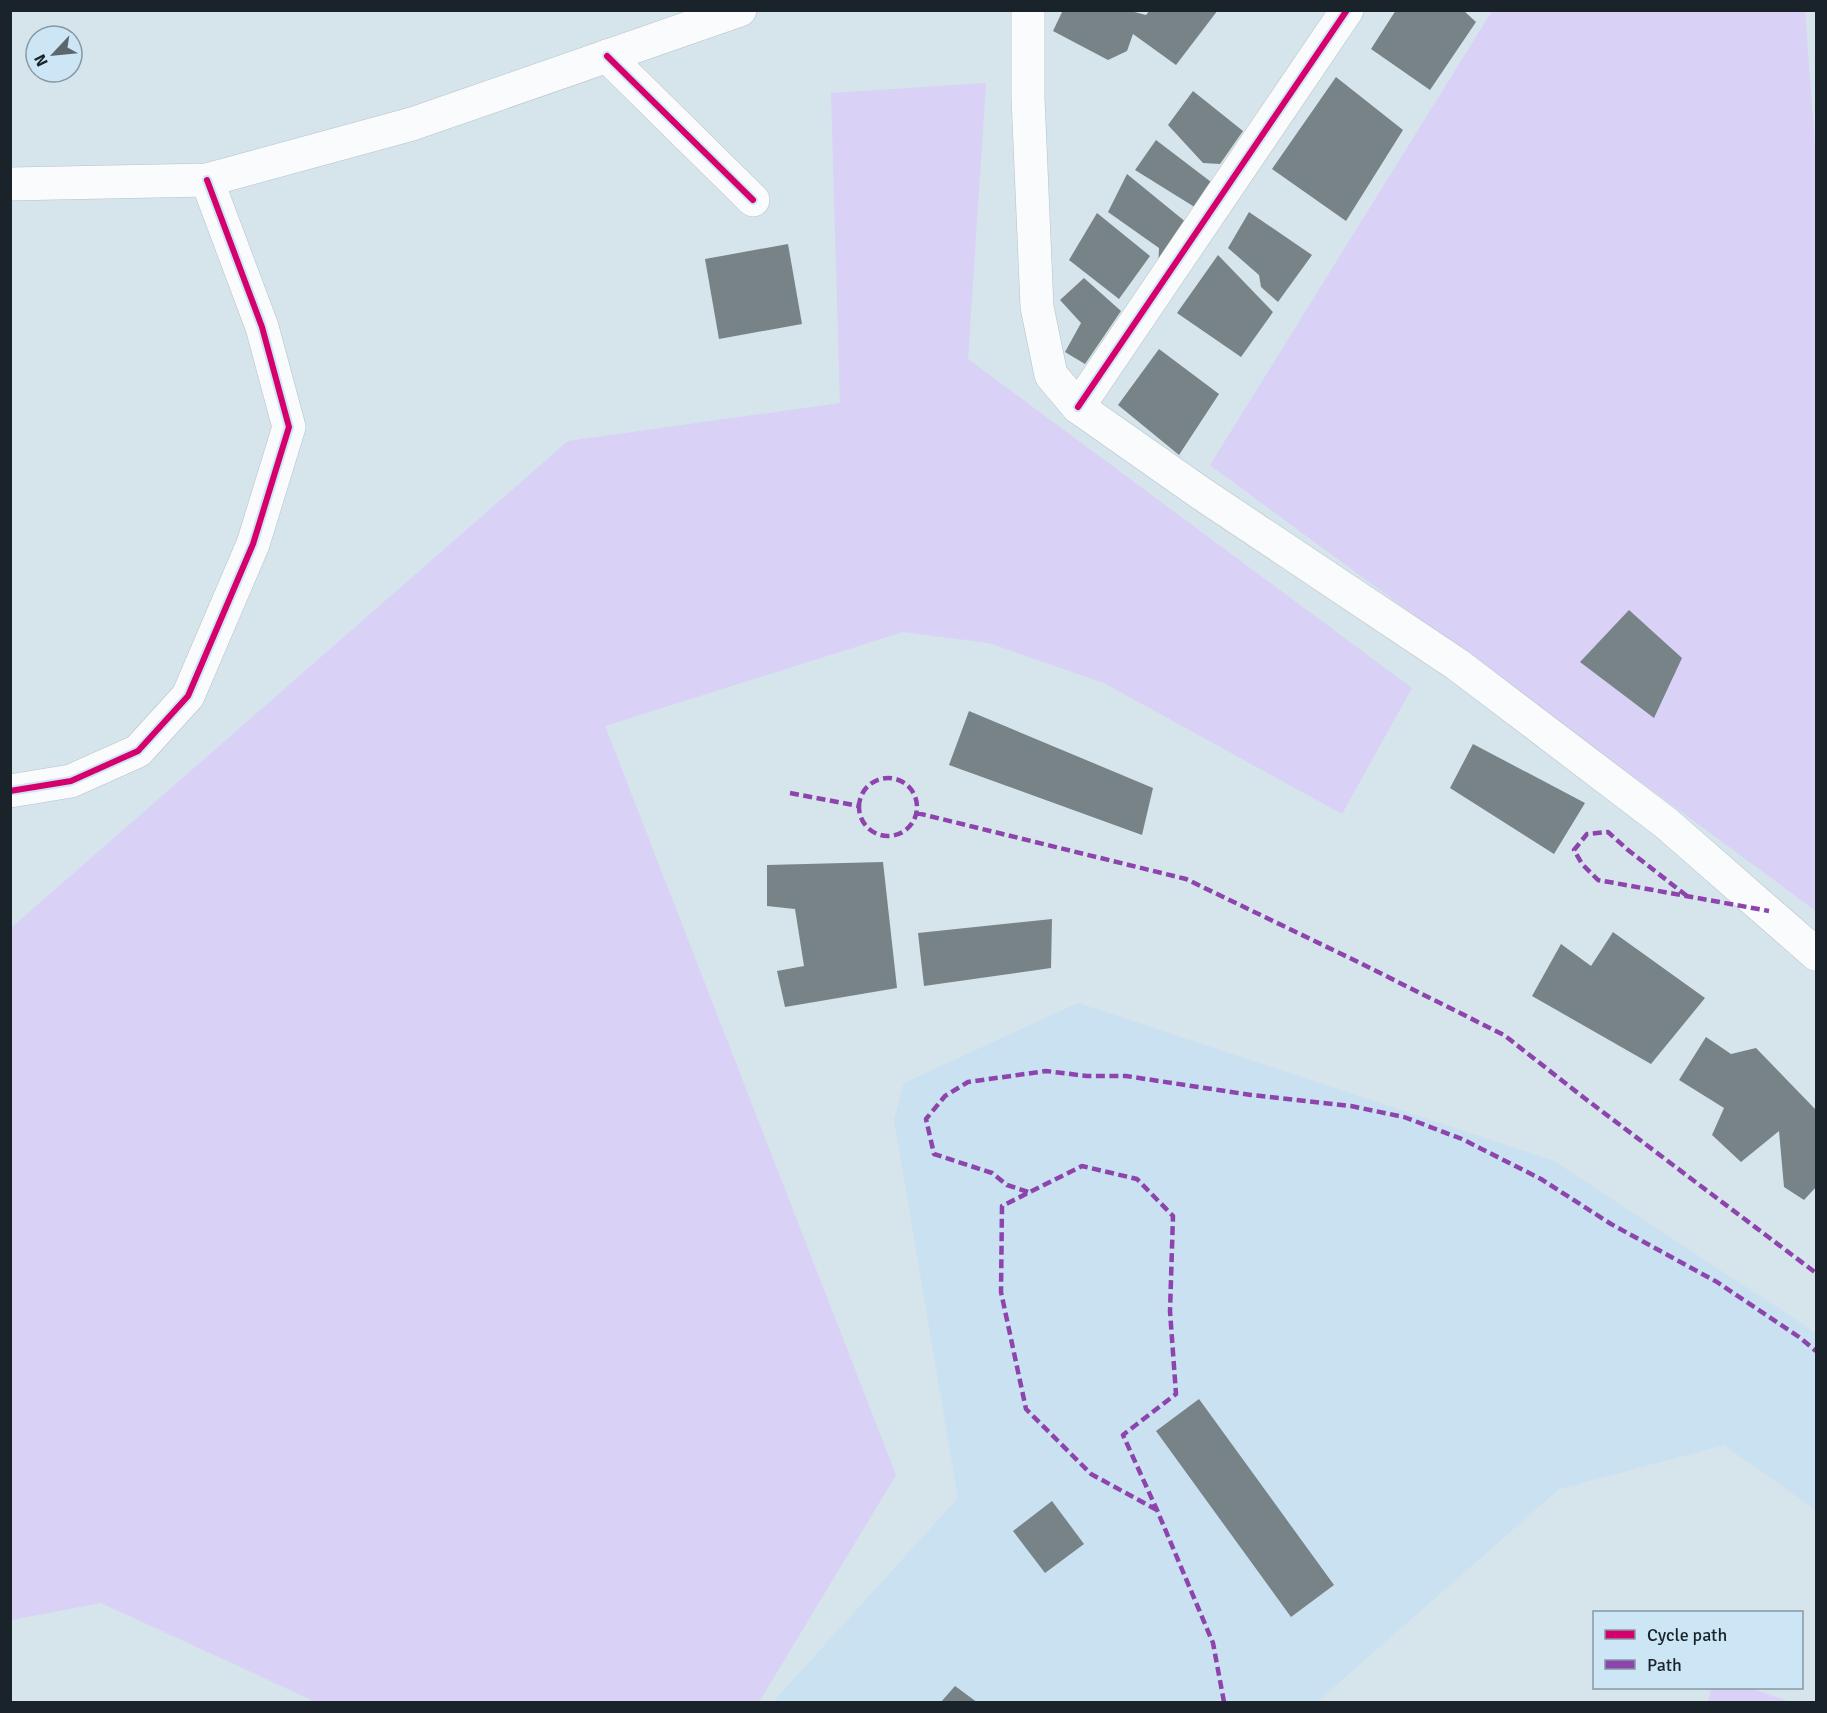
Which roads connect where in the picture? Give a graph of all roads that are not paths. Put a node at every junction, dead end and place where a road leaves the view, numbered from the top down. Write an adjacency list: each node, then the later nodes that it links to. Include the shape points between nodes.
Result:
1 (740, 10): 4 (main road)
2 (1028, 10): 8 (main road, via 1037,307 1051,375)
3 (1347, 10): 8 (main road)
4 (607, 56): 5 (main road, via 412,124); 7 (main road)
5 (207, 180): 6 (main road); 9 (main road, via 262,327 289,427 253,544 188,696 138,751 71,781)
6 (10, 184)
7 (753, 200)
8 (1078, 407): 10 (main road, via 1458,665 1666,823)
9 (10, 791)
10 (1816, 954)

